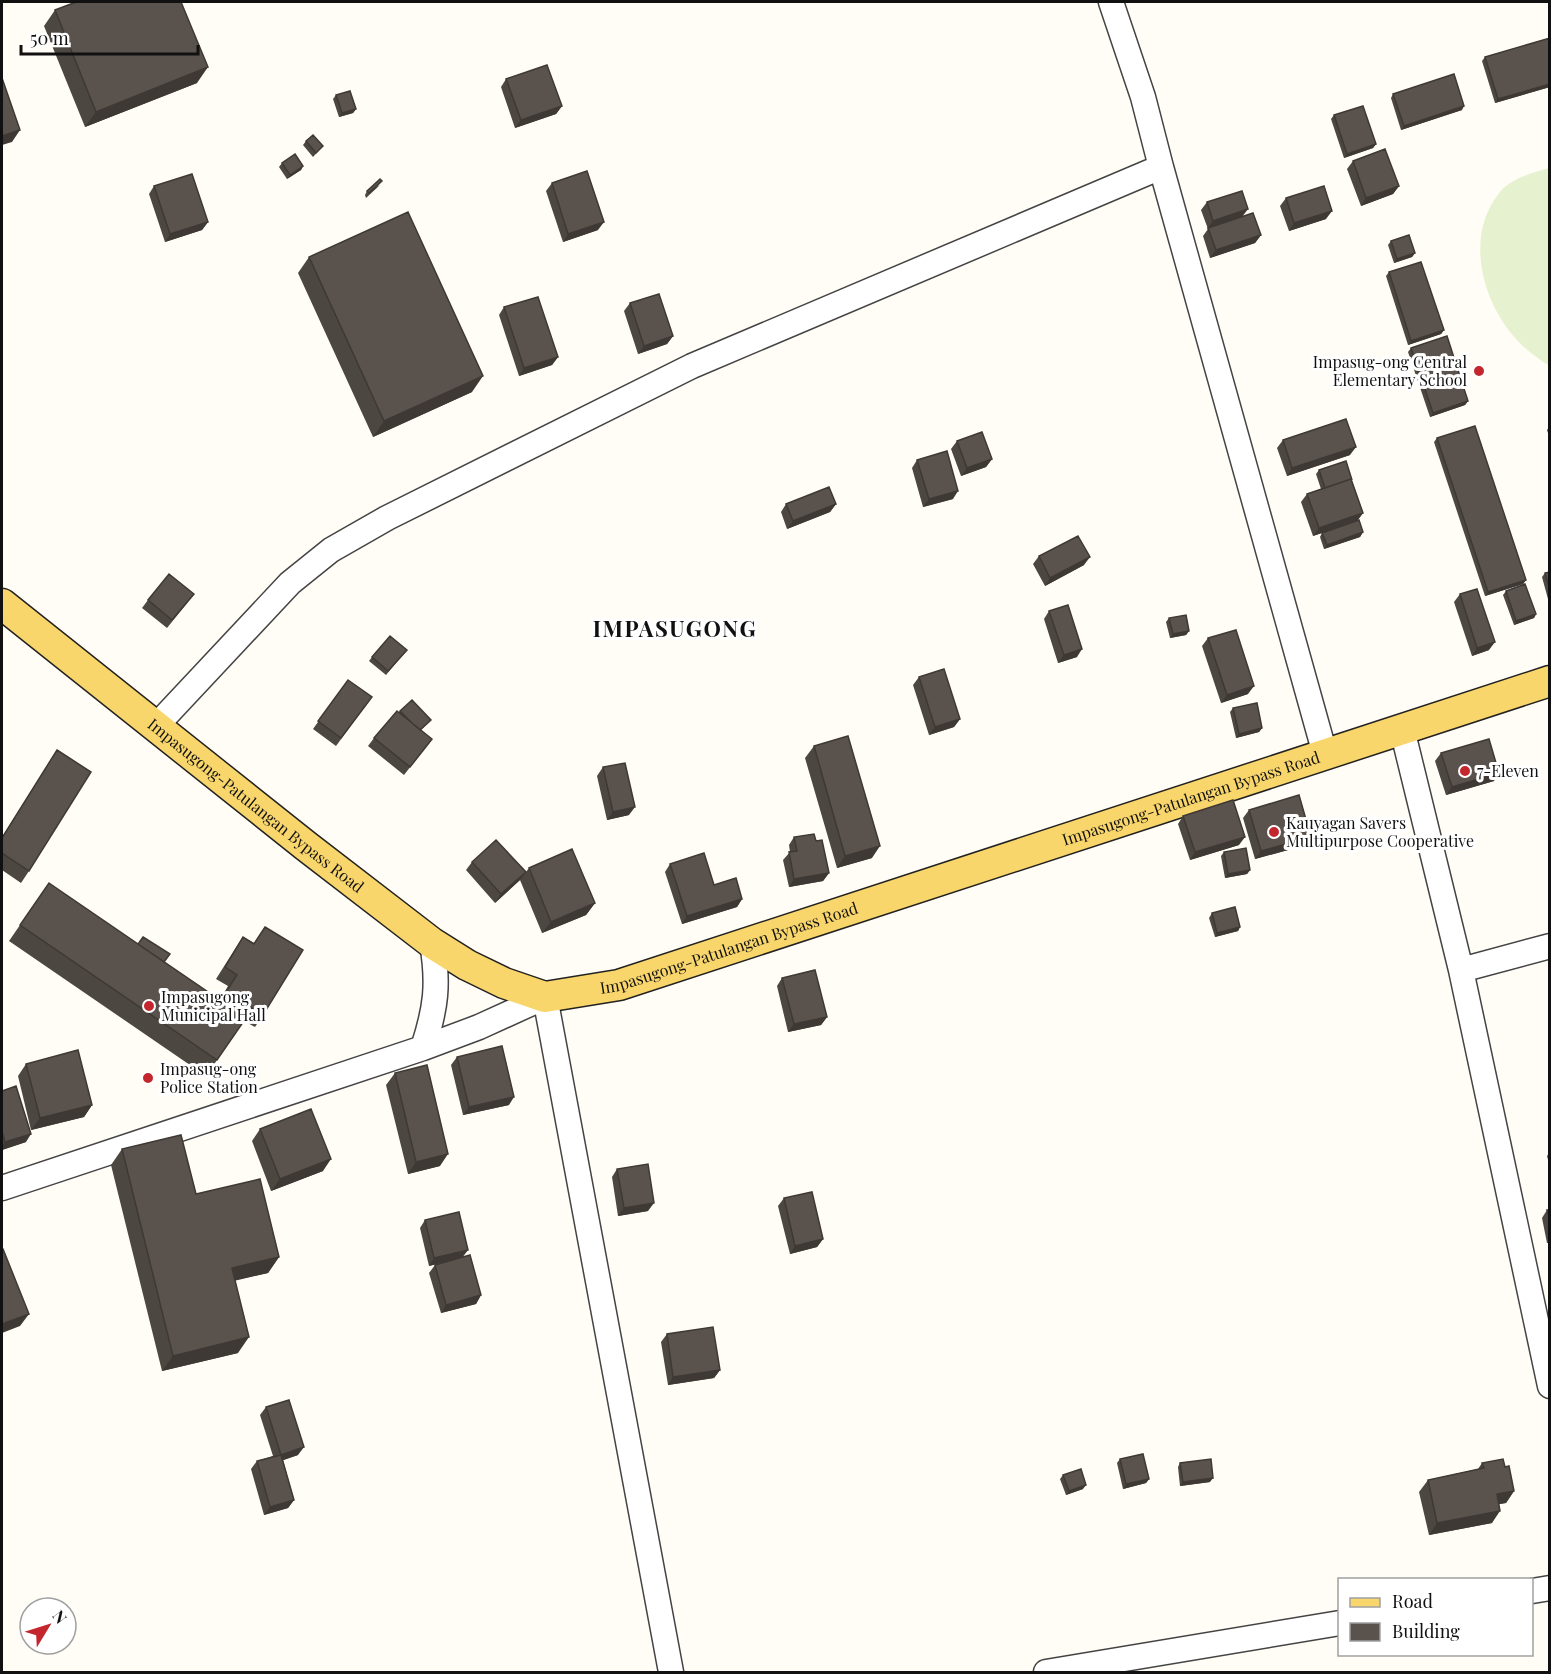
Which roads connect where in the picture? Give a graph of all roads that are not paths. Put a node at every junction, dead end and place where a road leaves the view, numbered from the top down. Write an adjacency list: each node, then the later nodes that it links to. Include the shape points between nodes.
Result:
1 (1111, 2): 2 (street)
2 (1161, 167): 5 (street, via 692,366 378,523 331,550 290,583); 7 (street)
3 (2, 604): 5 (main road, Impasugong-Patulangan Bypass Road)
4 (1550, 681): 6 (main road, Impasugong-Patulangan Bypass Road)
5 (156, 726): 8 (main road, Impasugong-Patulangan Bypass Road)
6 (1401, 729): 7 (main road, Impasugong-Patulangan Bypass Road); 10 (street)
7 (1325, 754): 11 (main road, Impasugong-Patulangan Bypass Road, via 619,985)
8 (432, 943): 11 (main road, Impasugong-Patulangan Bypass Road, via 467,966); 12 (street, via 437,990)
9 (1550, 946): 10 (street)
10 (1461, 970): 14 (street)
11 (545, 997): 12 (street); 18 (street)
12 (423, 1048): 13 (street)
13 (2, 1188)
14 (1550, 1386)
15 (1550, 1588): 16 (street)
16 (1533, 1591)
17 (1338, 1623): 19 (street)
18 (671, 1672)
19 (1046, 1672)

